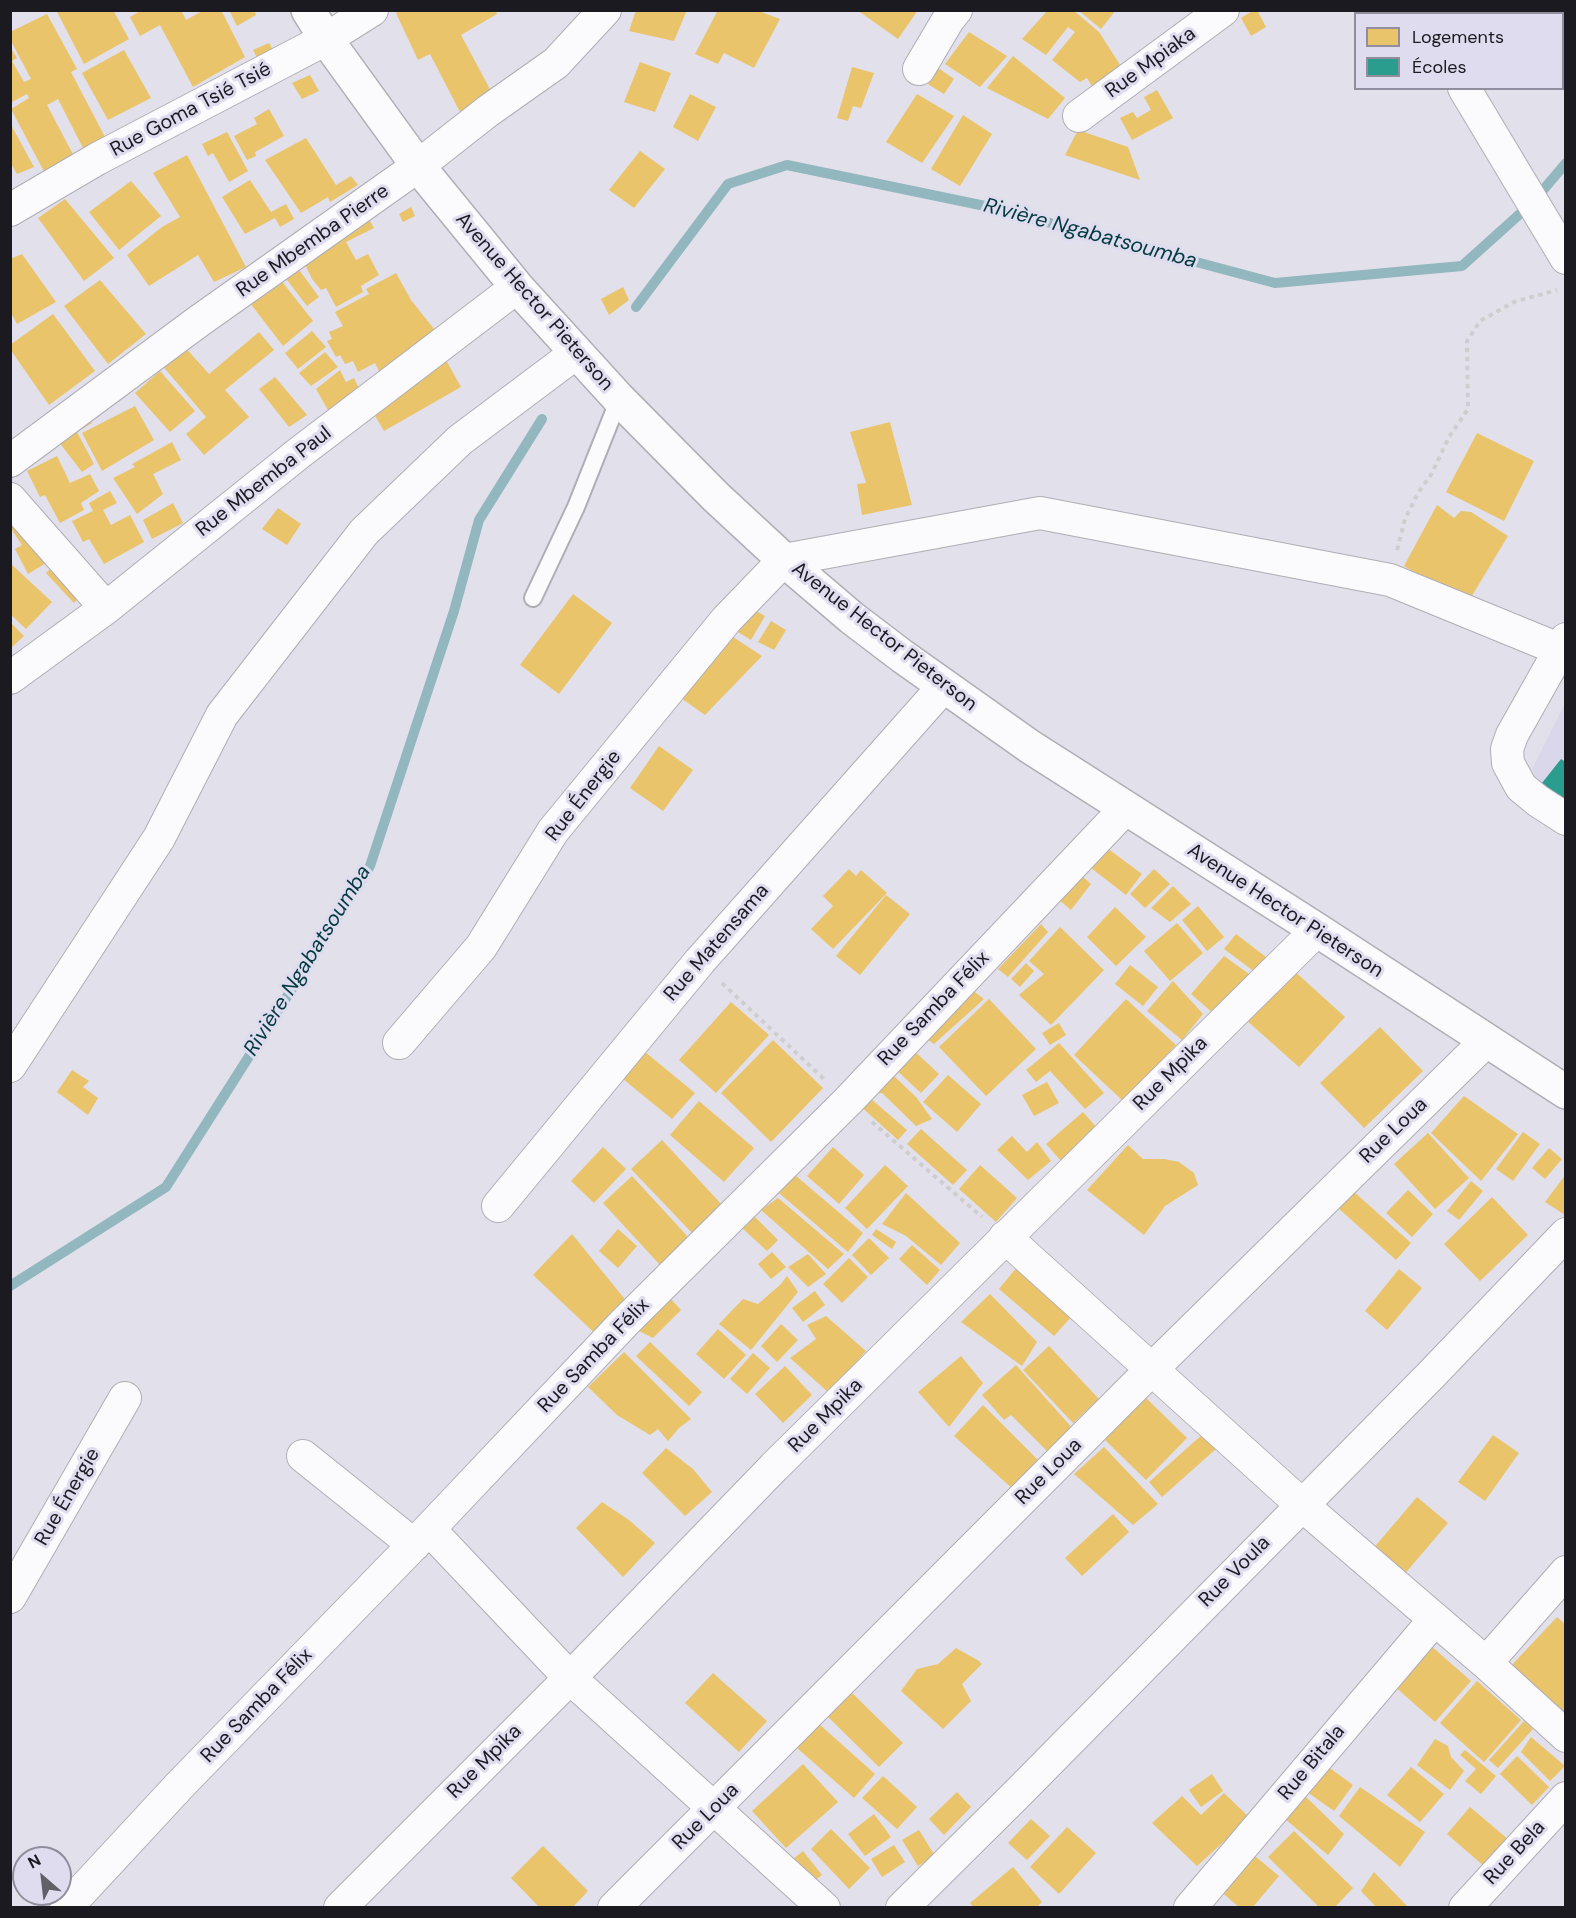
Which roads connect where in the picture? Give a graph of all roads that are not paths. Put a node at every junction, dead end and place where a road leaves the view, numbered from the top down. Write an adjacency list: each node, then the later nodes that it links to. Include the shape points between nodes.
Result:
1 (308, 10): 6 (street, Avenue Hector Pieterson)
2 (372, 10): 6 (street, Rue Goma Tsié Tsié)
3 (605, 10): 10 (street, Rue Mbemba Pierre, via 556,63)
4 (956, 10): 7 (street)
5 (1223, 10): 9 (street, Rue Mpiaka)
6 (326, 39): 10 (street, Avenue Hector Pieterson); 11 (street, Rue Goma Tsié Tsié, via 97,159)
7 (919, 69)
8 (1465, 90): 12 (street)
9 (1079, 116)
10 (418, 166): 13 (street, Avenue Hector Pieterson); 16 (street, Rue Mbemba Pierre)
11 (10, 210)
12 (1566, 258)
13 (518, 287): 14 (street, Avenue Hector Pieterson); 20 (street, Rue Mbemba Paul, via 299,453)
14 (576, 353): 15 (street, Avenue Hector Pieterson); 29 (street, via 460,440 364,532 222,715 159,838)
15 (619, 399): 18 (street, Avenue Hector Pieterson); 19 (lane, via 576,507)
16 (10, 461)
17 (10, 499): 20 (street)
18 (784, 560): 21 (street, via 1040,513 1390,580); 23 (street, Avenue Hector Pieterson, via 852,618); 28 (street, Rue Énergie, via 727,619 553,831 481,947)
19 (533, 598)
20 (106, 608): 22 (street, Rue Mbemba Paul)
21 (1563, 644): 25 (street, via 1507,749 1508,763 1521,787)
22 (10, 678)
23 (944, 686): 24 (street, Avenue Hector Pieterson); 31 (street, Rue Matensama, via 700,961)
24 (1125, 809): 26 (street, Avenue Hector Pieterson); 38 (street, Rue Samba Félix, via 848,1101 625,1322)
25 (1566, 819)
26 (1317, 930): 27 (street, Avenue Hector Pieterson); 33 (street, Rue Mpika)
27 (1486, 1041): 30 (street, Avenue Hector Pieterson); 34 (street, Rue Loua)
28 (399, 1043)
29 (10, 1066)
30 (1566, 1092)
31 (498, 1206)
32 (1566, 1234): 37 (street, Rue Voula)
33 (1005, 1237): 34 (street); 43 (street, Rue Mpika)
34 (1151, 1370): 37 (street); 46 (street, Rue Loua)
35 (125, 1398): 40 (street, Rue Énergie)
36 (303, 1456): 38 (street)
37 (1302, 1505): 41 (street); 51 (street, Rue Voula)
38 (422, 1537): 43 (street); 47 (street, Rue Samba Félix)
39 (1566, 1572): 42 (street)
40 (10, 1597)
41 (1435, 1619): 42 (street); 52 (street, Rue Bitala)
42 (1486, 1663): 44 (street)
43 (570, 1677): 46 (street); 48 (street, Rue Mpika)
44 (1566, 1736)
45 (1566, 1798): 53 (street, Rue Bela)
46 (716, 1808): 49 (street, Rue Loua); 50 (street)
47 (66, 1908)
48 (340, 1908)
49 (614, 1908)
50 (824, 1908)
51 (902, 1908)
52 (1190, 1908)
53 (1465, 1908)

